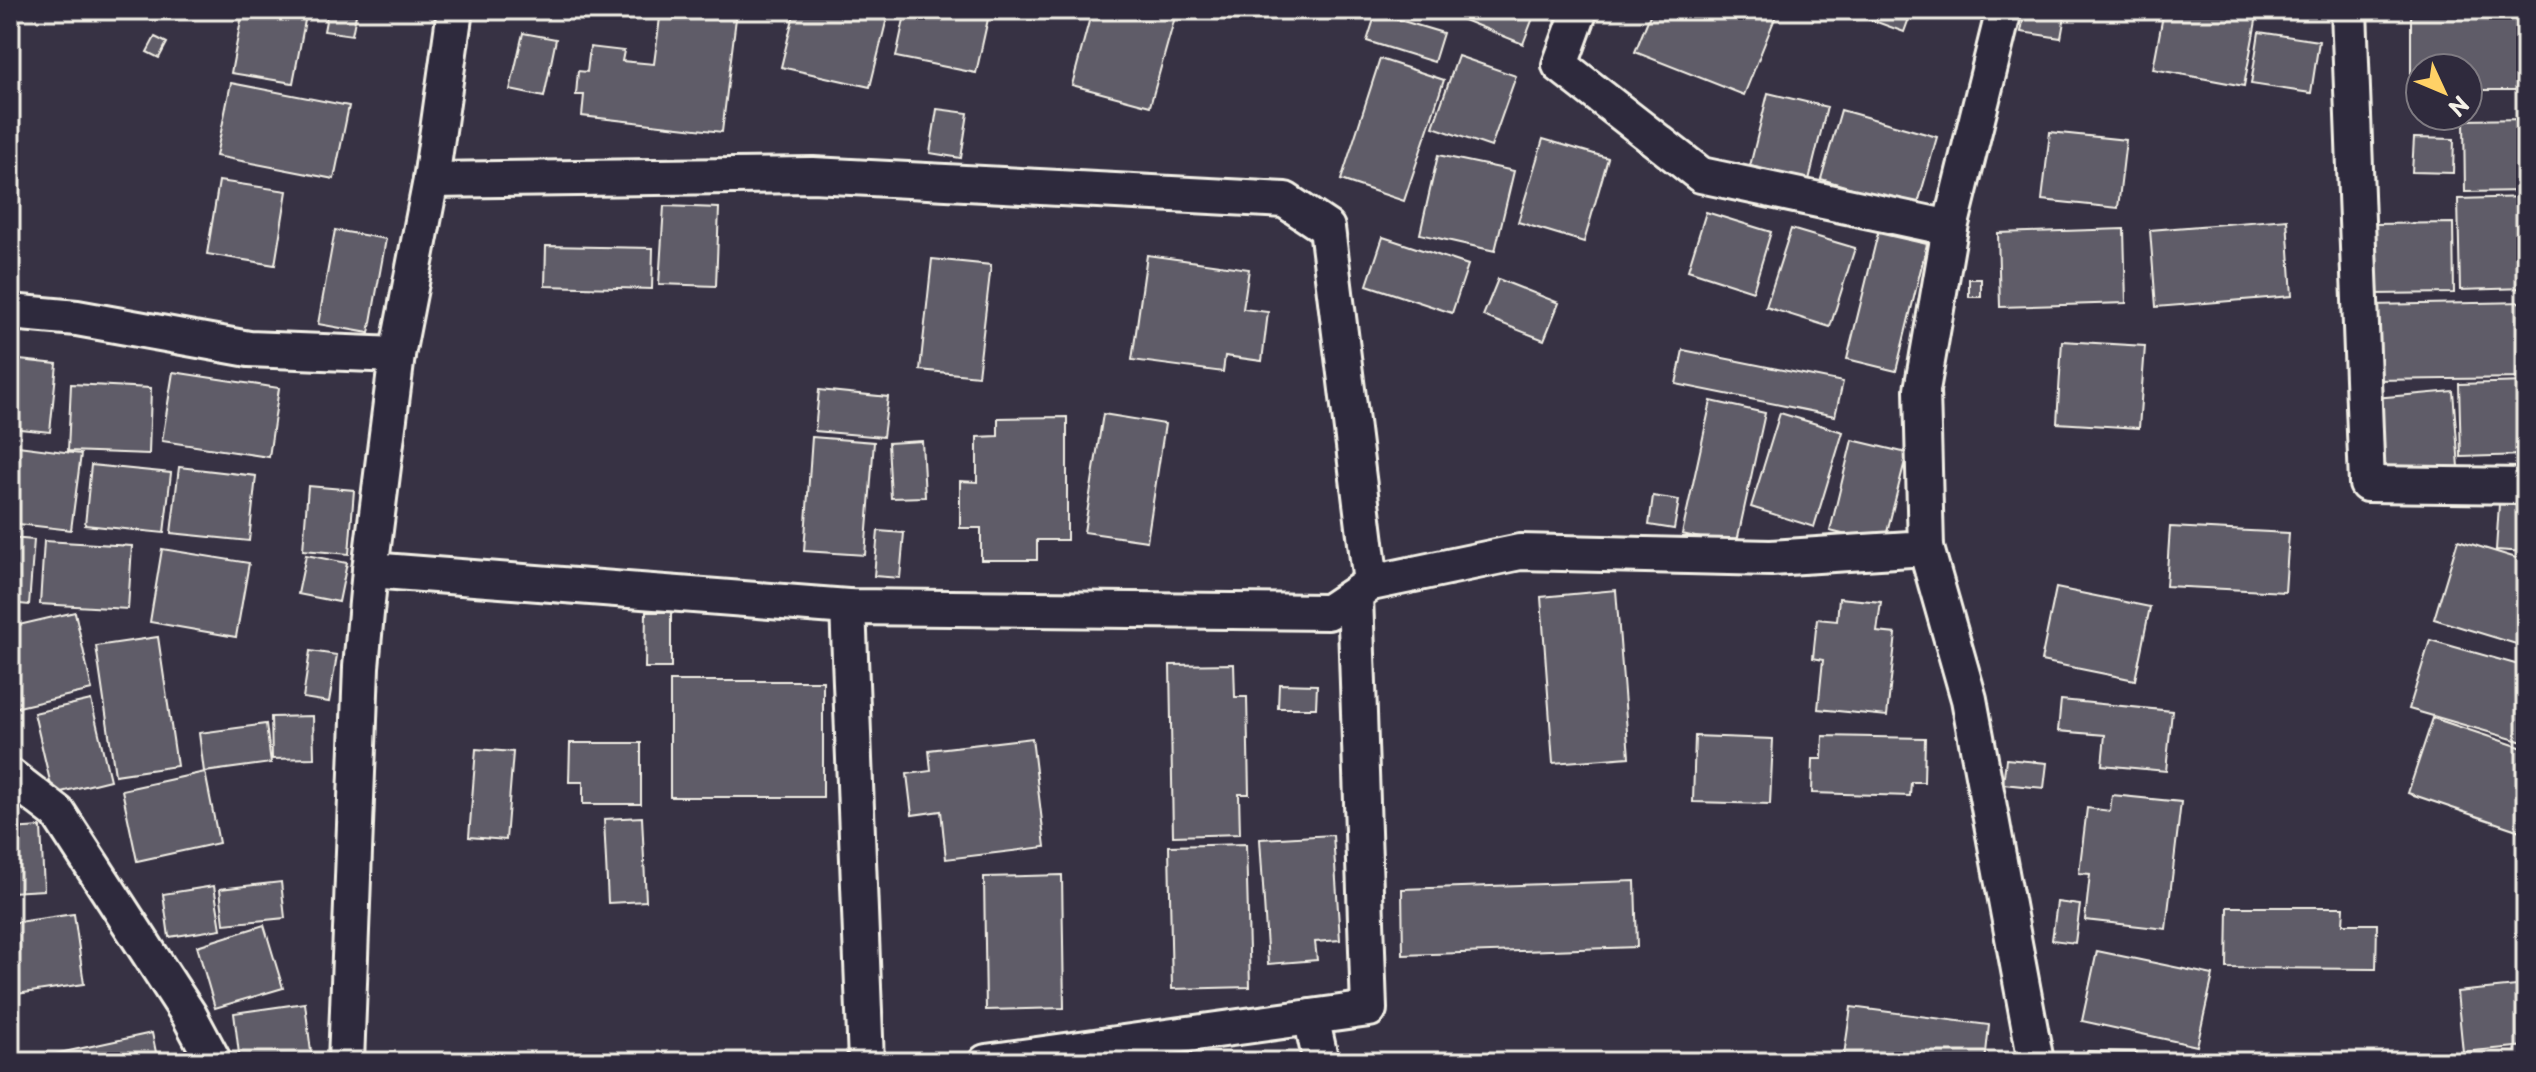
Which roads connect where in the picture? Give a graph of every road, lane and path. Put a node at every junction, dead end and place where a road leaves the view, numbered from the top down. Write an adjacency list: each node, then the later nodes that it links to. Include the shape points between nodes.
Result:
1 (455, 10): 5 (street)
2 (1580, 10): 6 (street, via 1560,65 1701,175)
3 (2004, 10): 6 (street)
4 (2349, 10): 9 (street, via 2367,484)
5 (431, 180): 8 (street); 12 (street, via 813,175 1285,200 1327,228)
6 (1950, 228): 10 (street, via 1922,390)
7 (10, 312): 8 (street, via 77,318 249,349)
8 (397, 355): 11 (street)
9 (2526, 486)
10 (1926, 548): 12 (street, via 1771,558 1520,552); 21 (street, via 1969,699)
11 (370, 570): 13 (street); 17 (street, via 361,667)
12 (1363, 589): 13 (street, via 1328,612); 15 (street, via 1369,1009)
13 (848, 607): 18 (street)
14 (10, 776): 16 (street, via 58,813)
15 (1311, 1017): 19 (street); 20 (street)
16 (214, 1062)
17 (346, 1062)
18 (866, 1062)
19 (986, 1062)
20 (1321, 1062)
21 (2036, 1062)

